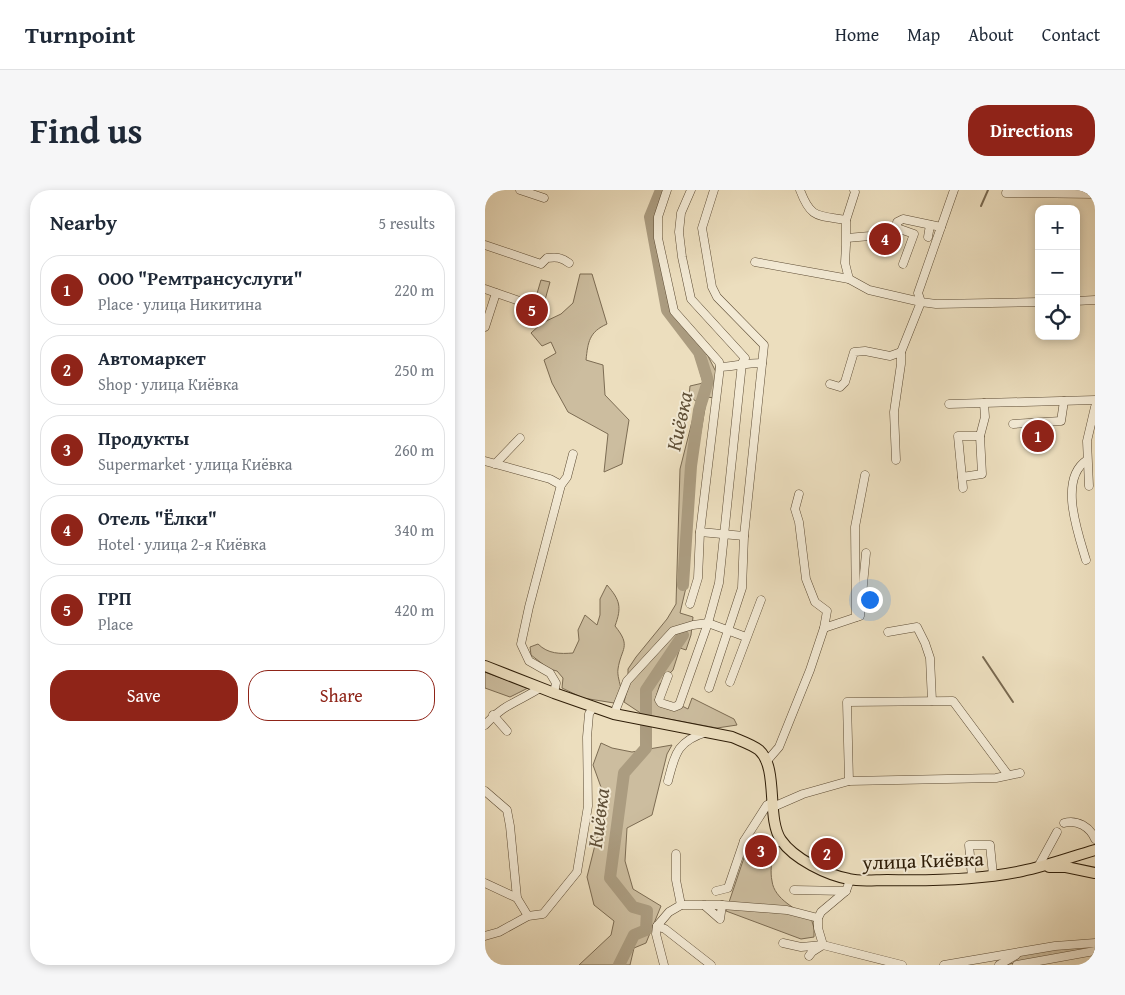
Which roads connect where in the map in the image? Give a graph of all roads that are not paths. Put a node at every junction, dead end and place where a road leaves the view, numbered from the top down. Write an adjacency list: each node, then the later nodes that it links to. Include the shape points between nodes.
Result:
1 (520, 190): 10 (street)
2 (667, 190): 33 (street, via 658,217 658,238 674,311)
3 (691, 190): 31 (street, via 681,213 679,232 691,299 745,358)
4 (714, 190): 32 (street, via 702,228 712,287 717,297 764,346)
5 (800, 190): 11 (street, via 809,210 819,216)
6 (954, 190): 13 (street)
7 (855, 191): 11 (street)
8 (1006, 194): 9 (street)
9 (1095, 194)
10 (544, 198)
11 (846, 220): 16 (street)
12 (931, 225): 13 (street); 15 (street); 20 (street, via 903,219 897,222 897,228 913,234)
13 (941, 228): 26 (street, via 918,293)
14 (870, 236): 16 (street)
15 (927, 237)
16 (847, 238): 21 (street, via 845,263)
17 (485, 245): 19 (street, via 541,264 547,258 556,257)
18 (755, 262): 21 (street)
19 (569, 263)
20 (903, 264)
21 (849, 279): 26 (street, via 869,290)
22 (485, 289): 23 (street)
23 (496, 293): 28 (street); 29 (street)
24 (1095, 300): 25 (street)
25 (1080, 301)
26 (921, 302): 27 (street); 30 (street)
27 (1035, 302)
28 (545, 310)
29 (485, 327)
30 (901, 352): 34 (street, via 890,356 854,352 845,382 840,387); 44 (street, via 894,412)
31 (742, 363): 32 (street); 33 (street); 55 (street)
32 (762, 363): 56 (street)
33 (720, 367): 54 (street)
34 (830, 384)
35 (1095, 400): 36 (street)
36 (1064, 401): 38 (street); 40 (street, via 1061,421)
37 (949, 404): 38 (street)
38 (984, 404): 41 (street, via 985,417)
39 (1095, 407): 45 (street, via 1087,441)
40 (1013, 424)
41 (980, 436): 49 (street, via 982,474); 49 (street, via 958,436)
42 (520, 438): 47 (street)
43 (573, 454): 50 (street, via 567,477)
44 (896, 460)
45 (1087, 460): 51 (street); 58 (street, via 1074,476 1072,496 1074,522)
46 (485, 461): 47 (street)
47 (495, 464): 50 (street)
48 (865, 475): 61 (street, via 855,527)
49 (961, 477): 52 (street)
50 (561, 485): 72 (street, via 521,644 529,660 550,673 557,683)
51 (1089, 486)
52 (963, 488)
53 (799, 494): 63 (street, via 795,509 806,579 815,602 827,611)
54 (700, 532): 55 (street); 60 (street, via 697,578)
55 (724, 534): 56 (street); 62 (street, via 719,583)
56 (744, 536): 64 (street, via 742,588)
57 (866, 553): 61 (street, via 860,616)
58 (1086, 560)
59 (761, 600): 66 (street)
60 (690, 604)
61 (856, 617): 63 (street)
62 (708, 623): 64 (street); 68 (street, via 679,705 674,707 659,700); 76 (street, via 673,630 627,681)
63 (824, 628): 80 (street, via 779,747)
64 (728, 630): 66 (street); 71 (street)
65 (888, 632): 73 (street, via 917,628 929,658)
66 (746, 636): 69 (street)
67 (485, 666): 70 (main road)
68 (668, 676)
69 (730, 682)
70 (540, 688): 72 (main road); 75 (street)
71 (709, 688)
72 (554, 694): 74 (main road)
73 (932, 701): 82 (street, via 953,700); 84 (street, via 847,702)
74 (593, 707): 76 (main road); 107 (street, via 588,730 588,806 577,872 543,914)
75 (493, 715): 77 (street); 78 (street)
76 (618, 715): 79 (main road)
77 (485, 725)
78 (507, 731)
79 (708, 732): 80 (main road, via 747,743 760,751); 83 (street, via 680,746)
80 (766, 762): 86 (main road)
81 (1020, 774): 82 (street)
82 (1008, 775): 84 (street, via 996,778)
83 (668, 781)
84 (849, 781): 86 (street)
85 (485, 791): 103 (street, via 507,810)
86 (773, 805): 90 (main road); 91 (street, via 767,805)
87 (1065, 823): 89 (street, via 1077,822 1092,832)
88 (1057, 832): 94 (street)
89 (1095, 839)
90 (781, 840): 91 (street, via 767,849); 98 (main road, улица Киёвка, via 789,850 811,865)
91 (744, 841): 101 (street, via 728,888)
92 (1095, 850): 94 (main road, улица Киёвка)
93 (676, 854): 104 (street, via 676,880)
94 (1038, 867): 95 (main road, via 1066,867); 96 (main road, улица Киёвка)
95 (1095, 873)
96 (993, 875): 97 (main road, улица Киёвка); 97 (street, via 990,845 969,845)
97 (972, 877): 98 (main road, улица Киёвка, via 920,881)
98 (850, 880): 102 (street)
99 (485, 883): 103 (street)
100 (794, 890): 102 (street)
101 (716, 891)
102 (846, 891): 108 (street)
103 (517, 898): 107 (street)
104 (681, 905): 105 (street); 109 (street, via 669,912)
105 (704, 905): 106 (street); 106 (street, via 720,919)
106 (722, 905): 108 (street, via 787,910)
107 (528, 916): 110 (street)
108 (818, 918): 113 (street, via 817,928)
109 (657, 926): 117 (street); 118 (street)
110 (485, 936)
111 (783, 943): 113 (street, via 801,947)
112 (1095, 943): 115 (street)
113 (823, 945): 116 (street); 119 (street)
114 (1095, 951): 122 (street)
115 (1022, 952): 120 (street); 121 (street)
116 (809, 956)
117 (664, 965)
118 (711, 965)
119 (902, 965)
120 (944, 965)
121 (999, 965)
122 (1017, 965)

